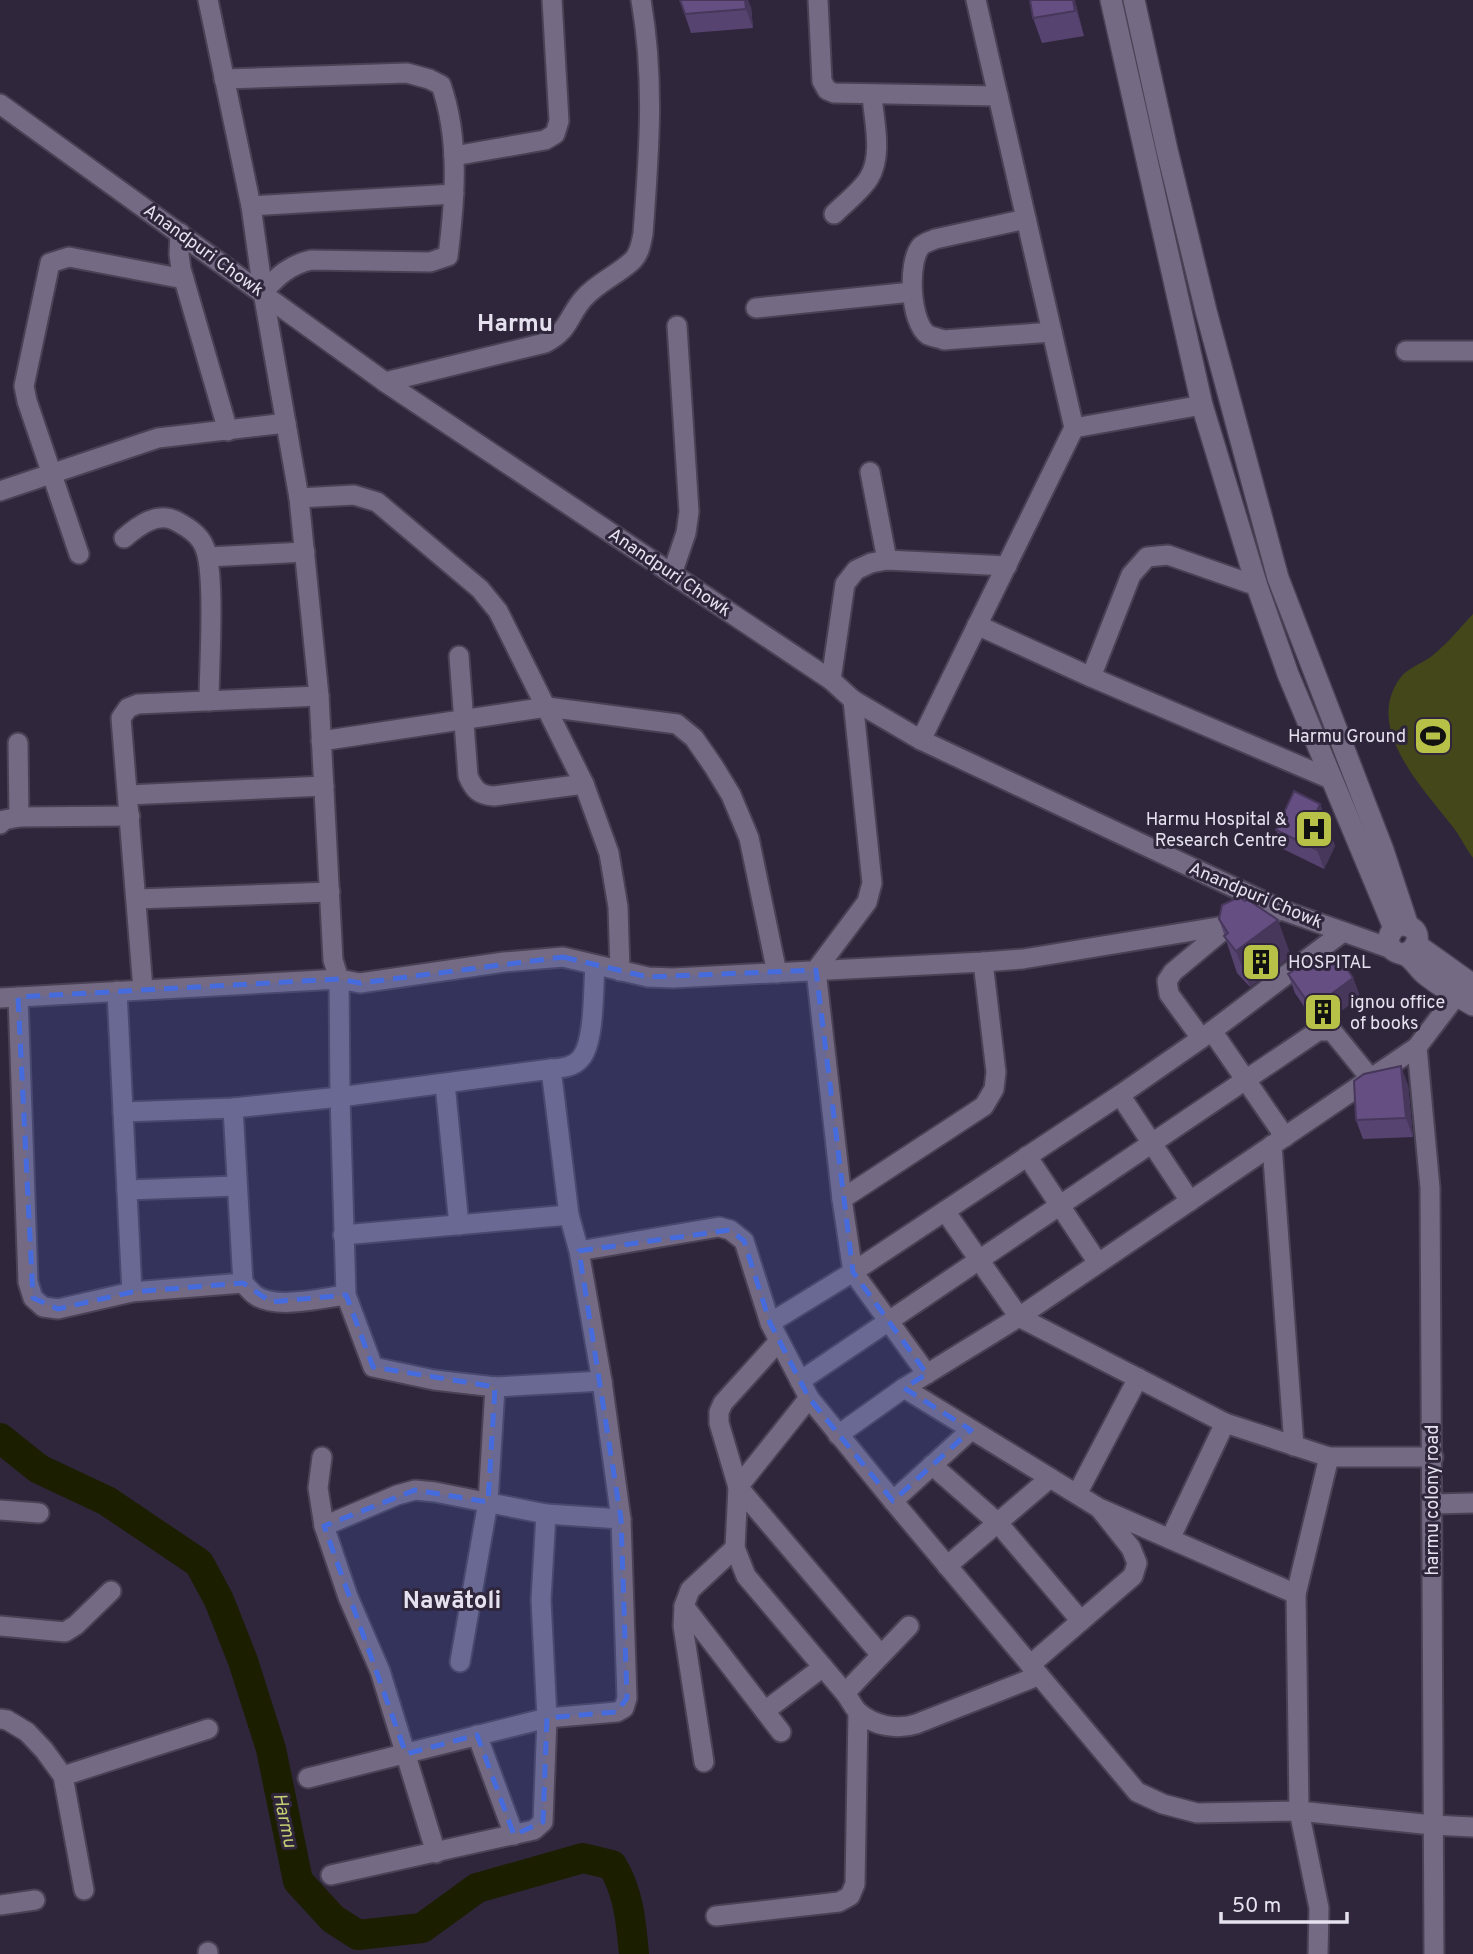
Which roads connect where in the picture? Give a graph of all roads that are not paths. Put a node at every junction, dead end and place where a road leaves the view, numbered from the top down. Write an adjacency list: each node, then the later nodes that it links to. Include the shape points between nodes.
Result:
1 (208, 0): 8 (street)
2 (552, 0): 12 (street, via 559,121 555,134 545,141)
3 (641, 0): 26 (street, via 648,44 650,128 643,234 634,259 584,298 566,328 545,343)
4 (818, 0): 9 (street, via 822,81 827,90)
5 (976, 0): 10 (street)
6 (1111, 0): 27 (main road)
7 (1134, 0): 67 (main road, via 1206,311 1278,579 1383,850)
8 (224, 79): 12 (street, via 407,73 429,79 441,85 448,104); 14 (street)
9 (872, 96): 10 (street); 15 (street, via 876,164 869,180)
10 (998, 96): 16 (street)
11 (0, 104): 17 (street, Anandpuri Chowk)
12 (454, 156): 13 (street)
13 (454, 194): 14 (street); 19 (street, via 448,256 430,262 295,263)
14 (251, 206): 19 (street)
15 (834, 214)
16 (1026, 219): 20 (street, via 922,245 916,254); 23 (street)
17 (180, 233): 18 (street); 19 (street, Anandpuri Chowk)
18 (184, 279): 30 (street); 32 (street, via 69,257 50,263 24,386)
19 (263, 292): 26 (street, Anandpuri Chowk); 28 (street)
20 (912, 292): 21 (street); 23 (street, via 918,324 929,335 944,340)
21 (756, 307)
22 (677, 326): 41 (street, via 689,512)
23 (1052, 332): 29 (street)
24 (1406, 351): 25 (street)
25 (1473, 351)
26 (385, 382): 41 (street, Anandpuri Chowk)
27 (1202, 405): 29 (street); 42 (main road)
28 (286, 423): 30 (street); 34 (street)
29 (1074, 428): 40 (street)
30 (228, 431): 32 (street, via 158,438)
31 (870, 472): 39 (street)
32 (51, 473): 33 (street); 37 (street)
33 (0, 491)
34 (299, 498): 36 (street); 50 (street, via 354,495 377,502 395,516 480,589 498,611)
35 (124, 538): 38 (street, via 154,519 172,519 189,528 204,544)
36 (305, 552): 38 (street); 47 (street)
37 (79, 554)
38 (208, 557): 49 (street)
39 (887, 560): 40 (street); 46 (street, via 856,570 845,584)
40 (1007, 566): 43 (street)
41 (672, 574): 46 (street, Anandpuri Chowk)
42 (1257, 586): 45 (street, via 1168,555 1147,556 1131,575); 55 (main road)
43 (977, 625): 45 (street); 52 (street)
44 (459, 656): 51 (street)
45 (1091, 677): 55 (street)
46 (831, 680): 48 (street, Anandpuri Chowk)
47 (319, 696): 49 (street); 53 (street)
48 (853, 700): 52 (street, Anandpuri Chowk); 70 (street, via 873,883 867,902)
49 (209, 701): 58 (street, via 128,708 121,718)
50 (547, 708): 51 (street); 56 (street); 72 (street, via 660,720 677,724 694,738 731,795 749,838)
51 (464, 720): 53 (street); 56 (street, via 468,776 482,795)
52 (921, 740): 64 (street, Anandpuri Chowk)
53 (321, 741): 57 (street)
54 (18, 743): 60 (street)
55 (1333, 779): 67 (main road)
56 (584, 784): 71 (street, via 609,853 618,907)
57 (324, 786): 58 (street); 62 (street)
58 (128, 795): 59 (street)
59 (130, 816): 60 (street); 63 (street)
60 (19, 817): 61 (street)
61 (0, 824)
62 (330, 892): 63 (street); 73 (street, via 333,960)
63 (137, 899): 74 (street)
64 (1282, 910): 65 (street); 66 (street, Anandpuri Chowk)
65 (1230, 925): 68 (street); 78 (street, via 1167,981 1168,994)
66 (1343, 932): 67 (street, Anandpuri Chowk); 78 (street)
67 (1403, 940): 75 (main road, via 1423,973)
68 (983, 962): 70 (street); 93 (street, via 996,1072 994,1089 984,1106)
69 (596, 966): 71 (street); 73 (street, via 563,957 360,983); 80 (street, via 589,1046 568,1067)
70 (816, 970): 72 (street); 93 (street)
71 (620, 971): 72 (street, via 673,978)
72 (776, 973)
73 (340, 979): 74 (street); 85 (street)
74 (144, 989): 76 (street)
75 (1469, 989): 79 (street)
76 (117, 991): 77 (street); 87 (street)
77 (4, 997): 105 (street, via 33,1298 43,1307 58,1310)
78 (1207, 1035): 82 (street); 84 (street)
79 (1417, 1047): 81 (street); 123 (street, harmu colony road, via 1430,1188)
80 (551, 1069): 83 (street); 97 (street)
81 (1371, 1079): 82 (street, via 1332,1031 1318,1031); 88 (street)
82 (1245, 1080): 88 (street); 89 (street)
83 (445, 1084): 85 (street); 98 (street)
84 (1119, 1095): 89 (street); 90 (street)
85 (340, 1097): 86 (street); 99 (street)
86 (233, 1108): 87 (street); 91 (street)
87 (123, 1112): 92 (street)
88 (1278, 1141): 94 (street); 120 (street)
89 (1152, 1143): 94 (street); 95 (street)
90 (1027, 1156): 95 (street); 96 (street)
91 (237, 1186): 92 (street); 104 (street)
92 (127, 1190): 105 (street)
93 (842, 1199): 103 (street)
94 (1190, 1201): 102 (street)
95 (1060, 1205): 101 (street); 102 (street)
96 (945, 1212): 101 (street); 103 (street)
97 (569, 1216): 98 (street); 100 (street)
98 (459, 1225): 99 (street)
99 (343, 1236): 106 (street)
100 (579, 1251): 109 (street, via 719,1227 730,1230 744,1241); 113 (street)
101 (979, 1260): 107 (street); 108 (street)
102 (1098, 1263): 107 (street)
103 (853, 1272): 108 (street); 109 (street)
104 (243, 1283): 105 (street); 106 (street, via 257,1297 271,1301)
105 (132, 1292)
106 (346, 1295): 114 (street, via 373,1367)
107 (1019, 1317): 111 (street); 112 (street)
108 (889, 1321): 111 (street); 116 (street)
109 (770, 1323): 110 (street)
110 (779, 1341): 116 (street); 126 (street, via 719,1412)
111 (927, 1374): 115 (street)
112 (1138, 1378): 117 (street); 127 (street)
113 (601, 1381): 114 (street); 136 (street)
114 (495, 1387): 129 (street)
115 (904, 1388): 118 (street); 119 (street)
116 (805, 1390): 119 (street); 126 (street)
117 (1225, 1423): 120 (street); 139 (street)
118 (971, 1430): 124 (street); 125 (street)
119 (838, 1435): 128 (street)
120 (1294, 1446): 122 (street)
121 (322, 1457): 138 (street, via 318,1488)
122 (1329, 1457): 123 (street); 143 (street)
123 (1433, 1457): 131 (street, harmu colony road)
124 (932, 1465): 128 (street); 137 (street)
125 (1050, 1478): 127 (street); 137 (street)
126 (738, 1487): 140 (street); 148 (street)
127 (1077, 1494): 132 (street)
128 (893, 1501): 141 (street)
129 (488, 1502): 135 (street); 138 (street, via 415,1490); 149 (street)
130 (1473, 1503): 131 (street)
131 (1433, 1504): 165 (street, harmu colony road)
132 (1099, 1508): 139 (street); 145 (street, via 1131,1548 1137,1563 1133,1576)
133 (0, 1510): 134 (street)
134 (39, 1513)
135 (545, 1514): 136 (street); 155 (street, via 541,1600)
136 (621, 1519): 155 (street, via 624,1708)
137 (998, 1523): 141 (street); 145 (street)
138 (324, 1526): 160 (street, via 380,1671)
139 (1170, 1539): 143 (street)
140 (735, 1548): 144 (street, via 690,1590); 150 (street, via 746,1576)
141 (947, 1566): 151 (street)
142 (111, 1591): 146 (street, via 65,1632)
143 (1296, 1594): 164 (street)
144 (684, 1606): 153 (street); 161 (street, via 683,1626)
145 (1081, 1621): 151 (street)
146 (0, 1626)
147 (909, 1626): 148 (street)
148 (881, 1655): 152 (street)
149 (460, 1662)
150 (823, 1667): 152 (street); 153 (street)
151 (1034, 1670): 154 (street, via 901,1729); 164 (street, via 1137,1792 1197,1812)
152 (845, 1693): 154 (street)
153 (765, 1711): 158 (street)
154 (858, 1712): 173 (street, via 855,1884 850,1896 839,1902)
155 (547, 1718): 159 (street); 167 (street, via 543,1822 534,1830)
156 (0, 1719): 162 (street, via 27,1732)
157 (208, 1729): 162 (street)
158 (781, 1732)
159 (477, 1735): 160 (street); 167 (street)
160 (406, 1754): 163 (street); 168 (street)
161 (704, 1762)
162 (63, 1776): 170 (street)
163 (308, 1778)
164 (1299, 1811): 165 (street); 174 (street, via 1319,1908)
165 (1432, 1825): 166 (street); 175 (street, harmu colony road)
166 (1473, 1827)
167 (514, 1835): 168 (street)
168 (436, 1853): 169 (street)
169 (331, 1875)
170 (83, 1890)
171 (35, 1900): 172 (street)
172 (0, 1905)
173 (716, 1916)
174 (1318, 1954)
175 (1434, 1954)

